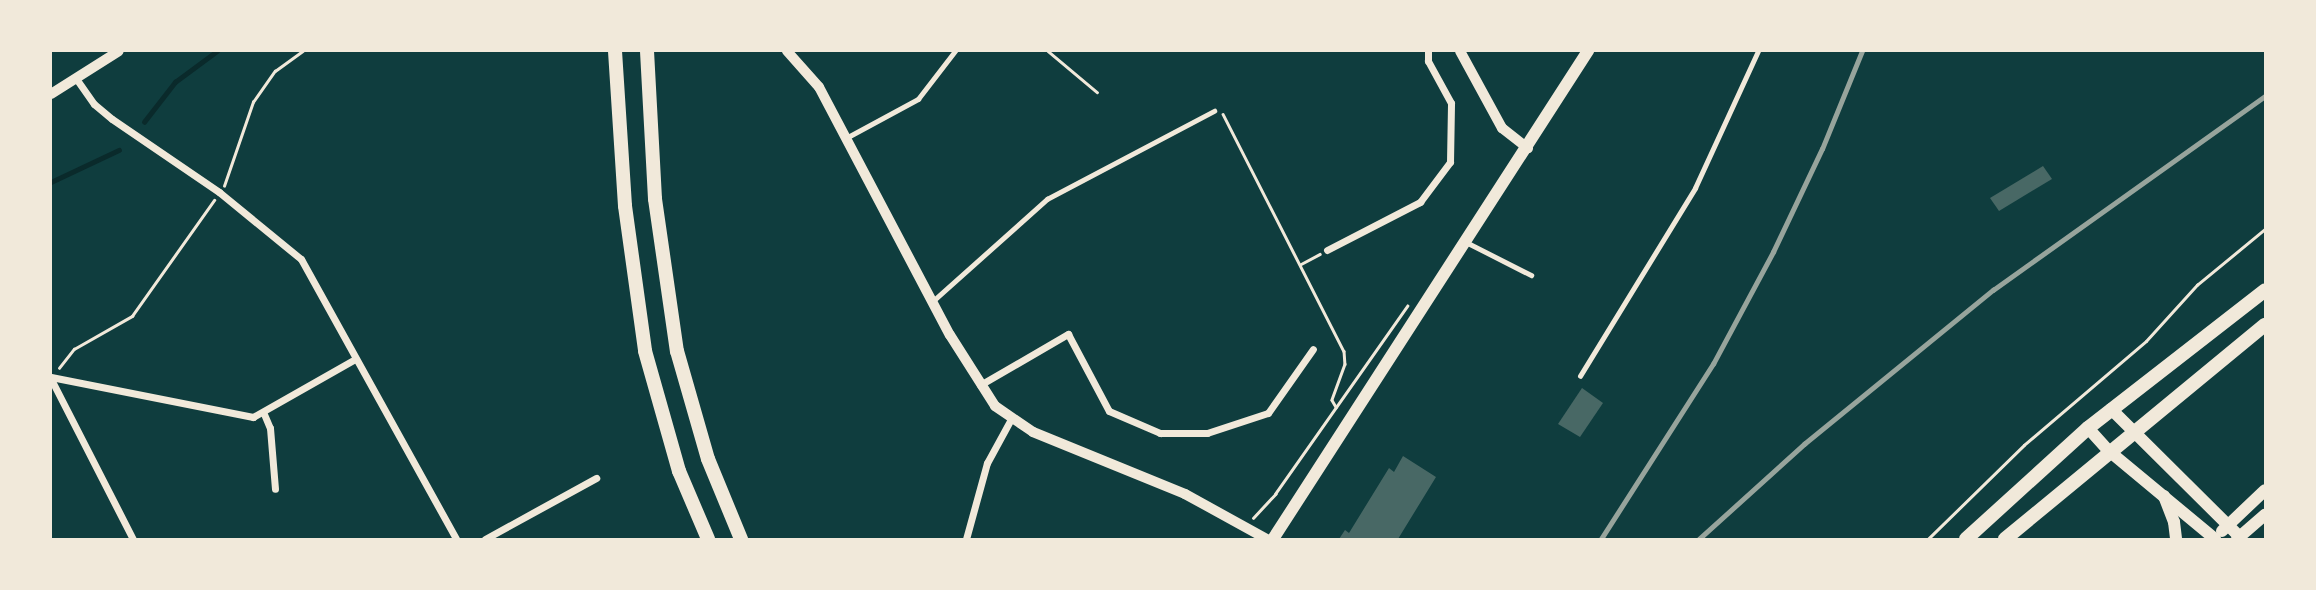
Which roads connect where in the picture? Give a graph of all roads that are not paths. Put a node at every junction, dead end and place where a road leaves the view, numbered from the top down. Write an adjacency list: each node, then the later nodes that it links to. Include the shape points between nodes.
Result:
1 (119, 51): 10 (street)
2 (615, 51): 42 (highway, via 626,219 645,351 680,471)
3 (647, 51): 43 (highway, via 656,199 677,351 708,459)
4 (787, 51): 13 (street, via 819,87)
5 (955, 51): 13 (lane, via 918,99)
6 (1428, 51): 16 (street, via 1428,61 1451,103 1450,163 1420,202)
7 (1460, 51): 14 (street, via 1503,128)
8 (1588, 51): 14 (main road)
9 (1758, 51): 23 (lane, via 1695,188)
10 (75, 77): 11 (street); 22 (street, via 94,104 112,119 219,192 301,259)
11 (51, 94)
12 (1214, 111): 19 (lane, via 1047,199)
13 (846, 138): 19 (street)
14 (1528, 148): 15 (main road)
15 (1468, 243): 17 (lane); 46 (main road)
16 (1327, 250)
17 (1531, 275)
18 (2265, 290): 26 (highway)
19 (932, 302): 25 (street)
20 (2265, 325): 30 (highway)
21 (1313, 348): 25 (street, via 1268,413 1207,433 1160,433 1109,411 1068,334)
22 (355, 359): 27 (street); 40 (street)
23 (1580, 376)
24 (51, 378): 27 (street, via 253,417); 39 (street)
25 (979, 386): 28 (street)
26 (2111, 409): 29 (highway); 30 (main road)
27 (264, 414): 33 (street, via 270,428)
28 (1011, 419): 44 (street, via 987,463); 45 (street, via 1057,443 1185,494)
29 (2088, 428): 31 (main road); 47 (highway)
30 (2133, 433): 31 (highway); 37 (main road)
31 (2109, 451): 35 (main road); 48 (highway)
32 (596, 478): 41 (street)
33 (275, 489)
34 (2265, 490): 37 (main road)
35 (2162, 493): 49 (main road); 50 (main road)
36 (2265, 515): 38 (main road)
37 (2227, 525): 38 (main road); 50 (main road)
38 (2238, 538)
39 (133, 539)
40 (456, 539)
41 (485, 539)
42 (708, 539)
43 (741, 539)
44 (966, 539)
45 (1267, 539)
46 (1273, 539)
47 (1966, 539)
48 (2005, 539)
49 (2176, 539)
50 (2214, 539)

